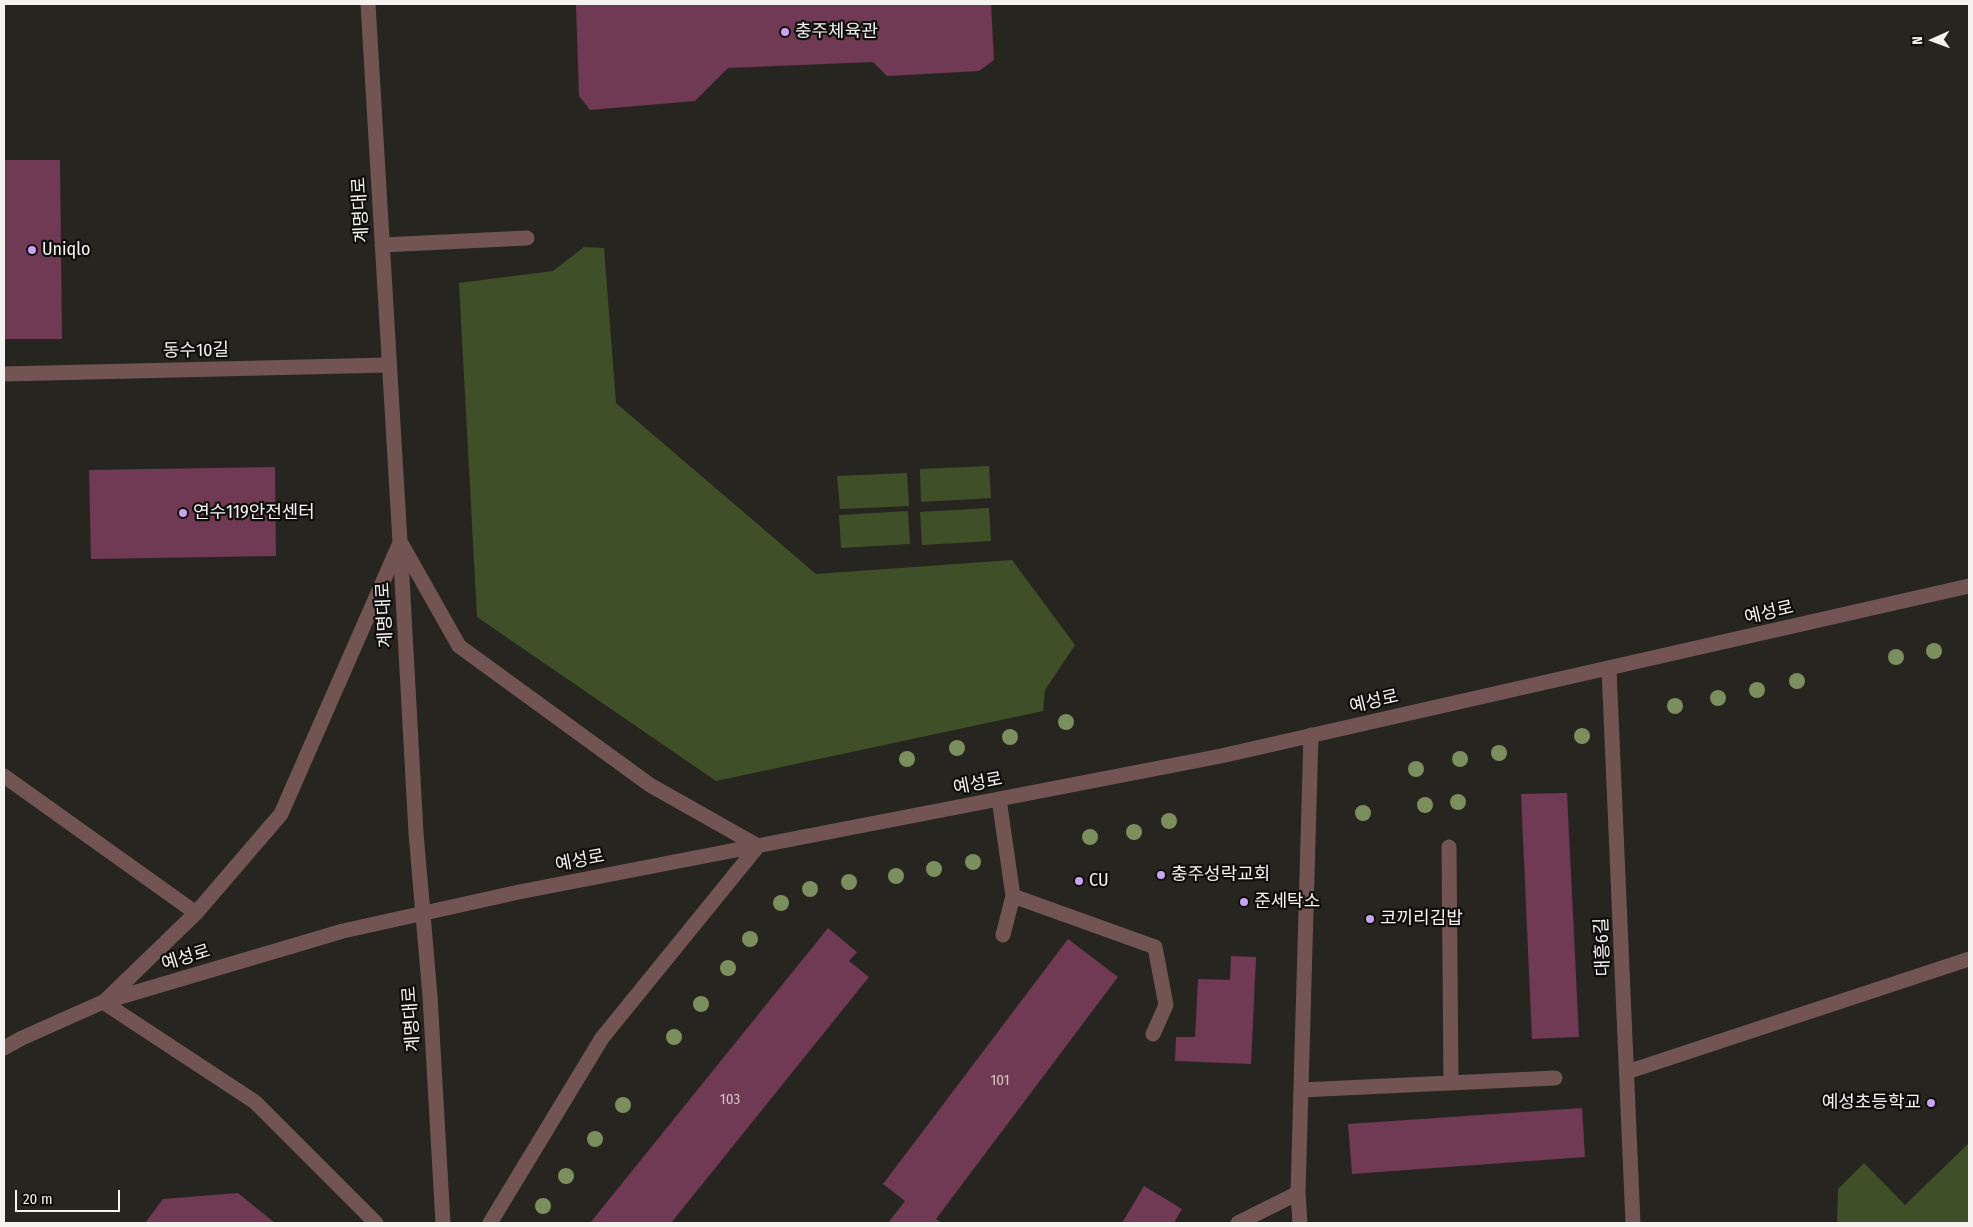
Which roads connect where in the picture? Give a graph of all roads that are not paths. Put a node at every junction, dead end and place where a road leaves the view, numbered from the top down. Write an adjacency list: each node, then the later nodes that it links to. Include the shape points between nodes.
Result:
1 (368, 4): 3 (street, 계명대로)
2 (527, 238): 3 (street)
3 (382, 245): 4 (street, 계명대로)
4 (389, 365): 5 (street, 동수10길); 6 (street, 계명대로)
5 (4, 374)
6 (400, 542): 12 (street, via 459,646 650,785); 15 (street, via 281,814); 16 (street, 계명대로)
7 (1969, 586): 8 (street, 예성로)
8 (1609, 669): 9 (street, 예성로); 22 (street, 대흥6길)
9 (1311, 735): 11 (street, 예성로); 25 (street)
10 (4, 776): 15 (street)
11 (999, 799): 12 (street, 예성로); 14 (street)
12 (758, 846): 16 (street, 예성로); 29 (street, via 602,1038)
13 (1449, 847): 24 (street)
14 (1013, 896): 17 (street); 20 (street, via 1155,947 1166,1005)
15 (196, 913): 19 (street)
16 (423, 913): 19 (street, 예성로, via 342,931); 28 (street, 계명대로)
17 (1003, 935)
18 (1969, 959): 22 (street)
19 (103, 1002): 21 (street, 예성로); 27 (street, via 255,1102)
20 (1153, 1034)
21 (4, 1048)
22 (1627, 1072): 32 (street, 대흥6길)
23 (1555, 1078): 24 (street)
24 (1451, 1083): 25 (street)
25 (1301, 1090): 26 (street)
26 (1298, 1193): 30 (street); 31 (street)
27 (376, 1223)
28 (443, 1223)
29 (490, 1223)
30 (1238, 1223)
31 (1300, 1223)
32 (1633, 1223)

